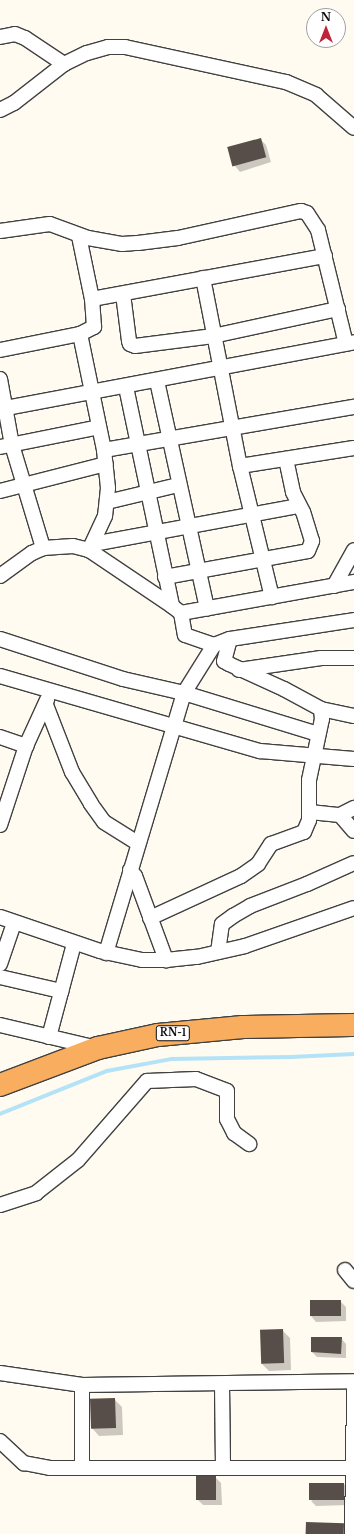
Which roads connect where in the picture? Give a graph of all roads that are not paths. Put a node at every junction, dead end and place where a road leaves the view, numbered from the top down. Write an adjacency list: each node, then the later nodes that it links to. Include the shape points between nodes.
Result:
1 (0, 37): 2 (street, via 15,34 25,38)
2 (64, 64): 3 (street, via 14,103); 4 (street, via 108,47 147,50 304,88)
3 (0, 110)
4 (354, 128)
5 (0, 231): 6 (street, via 50,224)
6 (79, 236): 7 (street, via 107,243 138,243 178,238 301,211 312,218); 10 (street)
7 (325, 256): 8 (street); 11 (street)
8 (203, 278): 9 (street); 13 (street)
9 (123, 294): 10 (street); 13 (street, via 132,346 173,343)
10 (92, 299): 12 (street, via 94,327)
11 (338, 310): 13 (street); 14 (street)
12 (80, 334): 15 (street); 20 (street)
13 (213, 336): 16 (street)
14 (350, 343): 16 (street)
15 (0, 350)
16 (220, 369): 18 (street); 23 (street)
17 (0, 378): 22 (street)
18 (157, 381): 19 (street); 25 (street)
19 (126, 387): 20 (street); 27 (street)
20 (92, 393): 22 (street); 24 (street)
21 (354, 407): 23 (street)
22 (6, 408): 26 (street)
23 (232, 426): 25 (street); 31 (street)
24 (99, 427): 26 (street); 29 (street)
25 (169, 439): 27 (street); 33 (street)
26 (6, 446): 32 (street)
27 (137, 446): 29 (street); 35 (street)
28 (354, 448): 30 (street)
29 (105, 457): 32 (street); 36 (street)
30 (286, 459): 31 (street); 37 (street)
31 (240, 466): 38 (street)
32 (23, 484): 34 (street); 42 (street)
33 (178, 485): 35 (street); 39 (street)
34 (0, 491)
35 (146, 492): 36 (street); 40 (street)
36 (107, 502): 41 (street, via 105,516)
37 (298, 506): 38 (street); 44 (street, via 305,519 312,547 308,551)
38 (251, 513): 39 (street); 44 (street)
39 (187, 527): 40 (street); 45 (street)
40 (156, 534): 41 (street); 47 (street)
41 (91, 547): 42 (street); 52 (street)
42 (43, 548): 46 (street)
43 (354, 550): 49 (street)
44 (263, 559): 45 (street); 50 (street)
45 (198, 570): 47 (street); 51 (street)
46 (0, 576)
47 (165, 578): 52 (street)
48 (354, 582): 49 (street)
49 (334, 586): 50 (street)
50 (272, 597): 51 (street)
51 (207, 609): 52 (street)
52 (176, 610): 56 (street, via 185,635)
53 (354, 620): 54 (street)
54 (230, 639): 56 (street); 58 (street, via 224,661)
55 (0, 640): 61 (street, via 123,679)
56 (214, 645): 61 (street)
57 (354, 658): 58 (street, via 321,658)
58 (239, 670): 63 (street, via 284,689)
59 (0, 676): 60 (street)
60 (47, 690): 62 (street); 65 (street)
61 (184, 693): 65 (street); 66 (street)
62 (46, 705): 68 (street); 77 (street, via 72,772 91,804 104,822)
63 (321, 709): 64 (street); 66 (street, via 322,719)
64 (354, 716)
65 (175, 727): 69 (street, via 260,751); 77 (street)
66 (318, 734): 69 (street)
67 (0, 737): 68 (street)
68 (26, 746): 71 (street)
69 (313, 757): 70 (street); 73 (street, via 308,780)
70 (354, 759)
71 (4, 799): 75 (street)
72 (354, 808): 74 (street)
73 (310, 812): 74 (street); 82 (street, via 308,826 304,832 271,844 258,864 241,876)
74 (340, 815): 76 (street)
75 (0, 825)
76 (354, 831)
77 (138, 843): 79 (street)
78 (354, 863): 85 (street, via 250,906 233,916 222,924)
79 (130, 870): 82 (street, via 135,876); 86 (street)
80 (354, 908): 85 (street, via 245,946)
81 (0, 917): 83 (street)
82 (150, 918): 87 (street)
83 (14, 923): 84 (street); 88 (street)
84 (74, 944): 86 (street); 90 (street)
85 (218, 952): 87 (street, via 182,960)
86 (106, 953): 87 (street, via 142,960)
87 (166, 960)
88 (0, 964)
89 (0, 977): 90 (street)
90 (61, 991): 93 (street)
91 (0, 1025): 93 (street)
92 (354, 1025): 94 (highway, RN-1, via 186,1031)
93 (49, 1037): 94 (street)
94 (98, 1048): 95 (highway, RN-1)
95 (0, 1085)
96 (249, 1144): 97 (street, via 234,1133 228,1119 227,1092 196,1079 147,1081 78,1160 36,1193)
97 (0, 1205)
98 (345, 1270): 99 (street)
99 (354, 1281)
100 (0, 1373): 103 (street)
101 (351, 1380): 102 (street); 107 (street)
102 (222, 1384): 103 (street); 105 (street)
103 (82, 1385): 106 (street)
104 (0, 1441): 106 (street, via 15,1457 36,1466)
105 (223, 1467): 106 (street); 107 (street)
106 (82, 1468)
107 (352, 1468): 108 (street)
108 (352, 1534)

